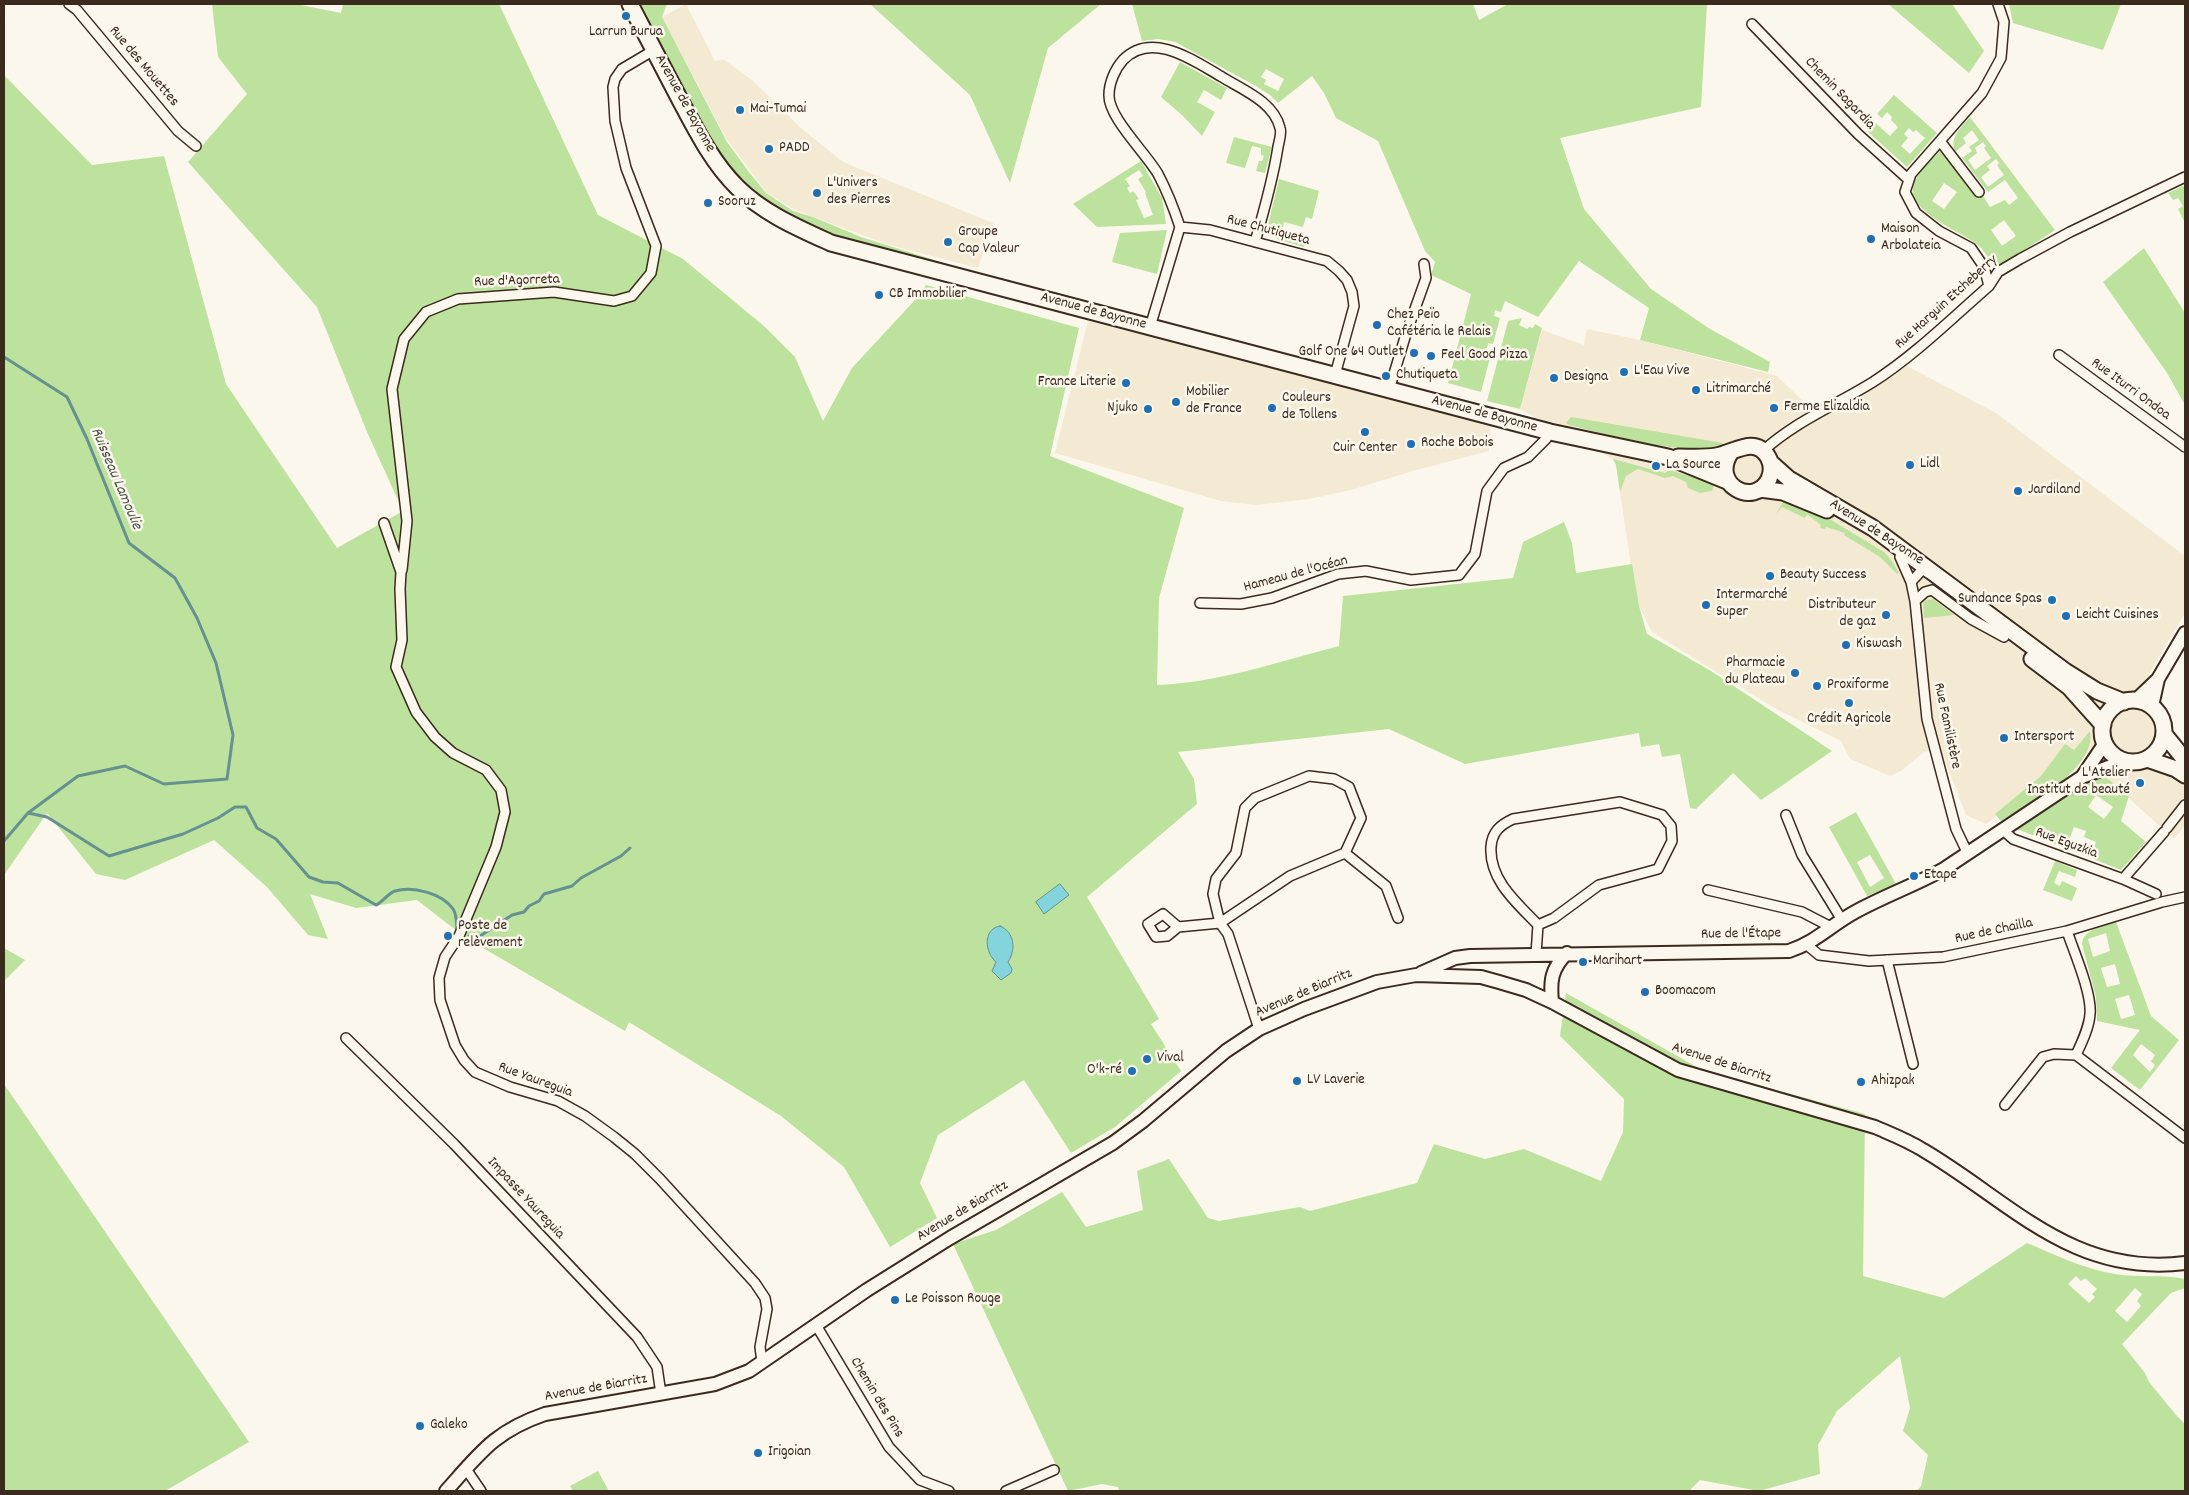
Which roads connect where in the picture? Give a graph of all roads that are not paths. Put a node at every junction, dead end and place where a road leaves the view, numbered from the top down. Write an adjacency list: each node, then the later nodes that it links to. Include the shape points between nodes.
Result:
1 (69, 4): 7 (street, Rue des Mouettes, via 178,131)
2 (630, 4): 5 (main road, Avenue de Bayonne)
3 (1998, 4): 6 (street, via 2004,22 2001,58 1982,93)
4 (1752, 24): 9 (street, Chemin Sagardia, via 1858,134)
5 (654, 50): 15 (main road, Avenue de Bayonne, via 701,139 720,166 737,187 788,223 832,243); 27 (street, Rue d'Agorreta, via 622,69 613,87 615,121 626,168 656,246 651,273 632,296 614,301 554,292 458,299 426,312 404,339 392,389 407,522)
6 (1940, 141): 9 (street); 10 (street)
7 (196, 146)
8 (2185, 177): 14 (street, Rue Harguin Etcheberry, via 2020,259 1998,272)
9 (1908, 180): 14 (street, via 1905,192 1916,213 1939,231 1971,248 1984,267)
10 (1979, 192)
11 (1180, 227): 12 (street, Rue Chutiqueta, via 1210,230); 12 (street, via 1158,174 1113,112 1109,96 1112,78 1120,64 1135,50 1162,48 1186,56 1261,101 1273,112 1281,129 1276,165); 15 (street)
12 (1255, 242): 17 (street, Rue Chutiqueta, via 1327,261 1347,280 1354,306)
13 (1424, 264): 18 (street, via 1426,278)
14 (1989, 286): 22 (street, Rue Harguin Etcheberry, via 1900,363 1848,397 1806,419)
15 (1150, 327): 17 (main road, Avenue de Bayonne)
16 (2059, 355): 20 (street, Rue Iturri Ondoa)
17 (1335, 375): 18 (main road, Avenue de Bayonne)
18 (1389, 390): 19 (main road, Avenue de Bayonne)
19 (1550, 432): 23 (main road, Avenue de Bayonne); 30 (street, Hameau de l'Océan, via 1528,458 1504,468 1487,490 1475,554 1459,575 1411,580 1366,571 1338,574 1272,598 1241,604)
20 (2185, 448)
21 (1731, 452): 22 (main road, via 1747,445); 23 (main road, via 1708,457); 24 (main road, via 1724,466)
22 (1767, 456): 25 (main road, via 1770,477); 31 (main road, Avenue de Bayonne, via 1790,479 1874,528)
23 (1668, 457): 24 (main road)
24 (1727, 481): 25 (main road, via 1742,492)
25 (1760, 489): 28 (main road, Avenue de Bayonne, via 1783,492 1825,509 1900,557)
26 (384, 523): 27 (street, Rue d'Agorreta)
27 (401, 572): 34 (street, Rue d'Agorreta, via 402,640)
28 (1915, 577): 29 (street, Rue Familistère); 31 (street, Avenue de Bayonne, via 1923,569 1959,596); 33 (main road, Avenue de Bayonne)
29 (1915, 601): 33 (street, Avenue de Bayonne, via 1932,590 1971,619); 50 (street, Rue Familistère, via 1927,719 1952,815)
30 (1200, 603)
31 (1981, 607): 36 (main road, Avenue de Bayonne, via 2065,671 2097,691)
32 (2185, 633): 35 (main road)
33 (2004, 637): 38 (main road, Avenue de Bayonne, via 2018,648 2029,650 2069,680 2088,698)
34 (396, 667): 76 (street, Rue Yaureguia, via 416,712 435,737 453,753 486,770 501,790 505,812 496,847 459,936 445,957 439,978 440,1000 455,1045 476,1072 510,1087 558,1100 635,1154 654,1173 765,1298 760,1347)
35 (2158, 679): 36 (main road); 37 (main road)
36 (2130, 701): 37 (main road); 38 (main road, via 2109,712)
37 (2152, 706): 39 (main road, via 2161,718)
38 (2104, 723): 40 (main road)
39 (2163, 739): 41 (main road, via 2156,753); 42 (main road); 44 (main road)
40 (2105, 743): 43 (main road); 46 (main road)
41 (2148, 759): 43 (main road); 45 (main road, via 2176,769)
42 (2185, 760)
43 (2124, 761): 46 (main road)
44 (2185, 768)
45 (2185, 776)
46 (2082, 777): 49 (main road, Rue de l'Étape)
47 (2185, 805): 52 (street)
48 (1786, 815): 58 (street)
49 (2003, 830): 50 (main road, Rue de l'Étape); 52 (street, Rue Eguzkia, via 2013,839)
50 (1967, 852): 58 (main road, Rue de l'Étape, via 1922,882 1854,912)
51 (1344, 853): 56 (street, via 1386,886); 57 (street, via 1290,876); 57 (street, via 1361,818 1349,787 1334,779 1309,776 1255,798 1245,808 1236,853 1216,879 1213,894)
52 (2123, 879): 54 (street, Rue Eguzkia)
53 (1708, 890): 58 (street, via 1802,912)
54 (2156, 894)
55 (2185, 897): 61 (street, Rue de Chailla)
56 (1398, 918)
57 (1220, 923): 60 (street); 68 (street, via 1228,934)
58 (1837, 924): 62 (main road, Rue de l'Étape)
59 (1538, 925): 59 (street, via 1554,918 1599,885 1658,869 1672,841 1671,826 1662,815 1620,802 1514,819 1502,824 1491,840 1491,862 1502,885); 64 (street)
60 (1178, 927)
61 (2068, 931): 65 (street, Rue de Chailla, via 1943,957); 70 (street, via 2090,1014)
62 (1807, 945): 63 (main road, Rue de l'Étape, via 1771,952); 65 (street, Rue de Chailla, via 1819,955)
63 (1567, 953): 64 (main road, Rue de l'Étape); 67 (main road, via 1552,972)
64 (1536, 954): 66 (main road, Rue de l'Étape, via 1455,958)
65 (1887, 960): 71 (street)
66 (1416, 974): 67 (main road, Avenue de Biarritz, via 1481,977 1526,990); 68 (main road, Avenue de Biarritz, via 1355,989)
67 (1552, 1002): 74 (main road, Avenue de Biarritz, via 1678,1070 1902,1138 2072,1247 2139,1263)
68 (1259, 1029): 75 (main road, Avenue de Biarritz, via 1226,1051 1113,1142 950,1238)
69 (346, 1038): 77 (street, Impasse Yaureguia, via 454,1144 637,1338 657,1367)
70 (2076, 1055): 72 (street, via 2043,1057); 73 (street)
71 (1912, 1064)
72 (2005, 1105)
73 (2185, 1138)
74 (2183, 1265)
75 (816, 1325): 76 (main road, Avenue de Biarritz); 82 (street, Chemin des Pins, via 889,1447 920,1480)
76 (762, 1362): 77 (main road, Avenue de Biarritz, via 743,1374 716,1384)
77 (661, 1394): 78 (main road, Avenue de Biarritz, via 532,1419 496,1438)
78 (466, 1469): 80 (main road, Avenue de Biarritz); 81 (street)
79 (1054, 1470): 83 (street)
80 (446, 1491)
81 (481, 1491)
82 (948, 1491)
83 (1006, 1491)

